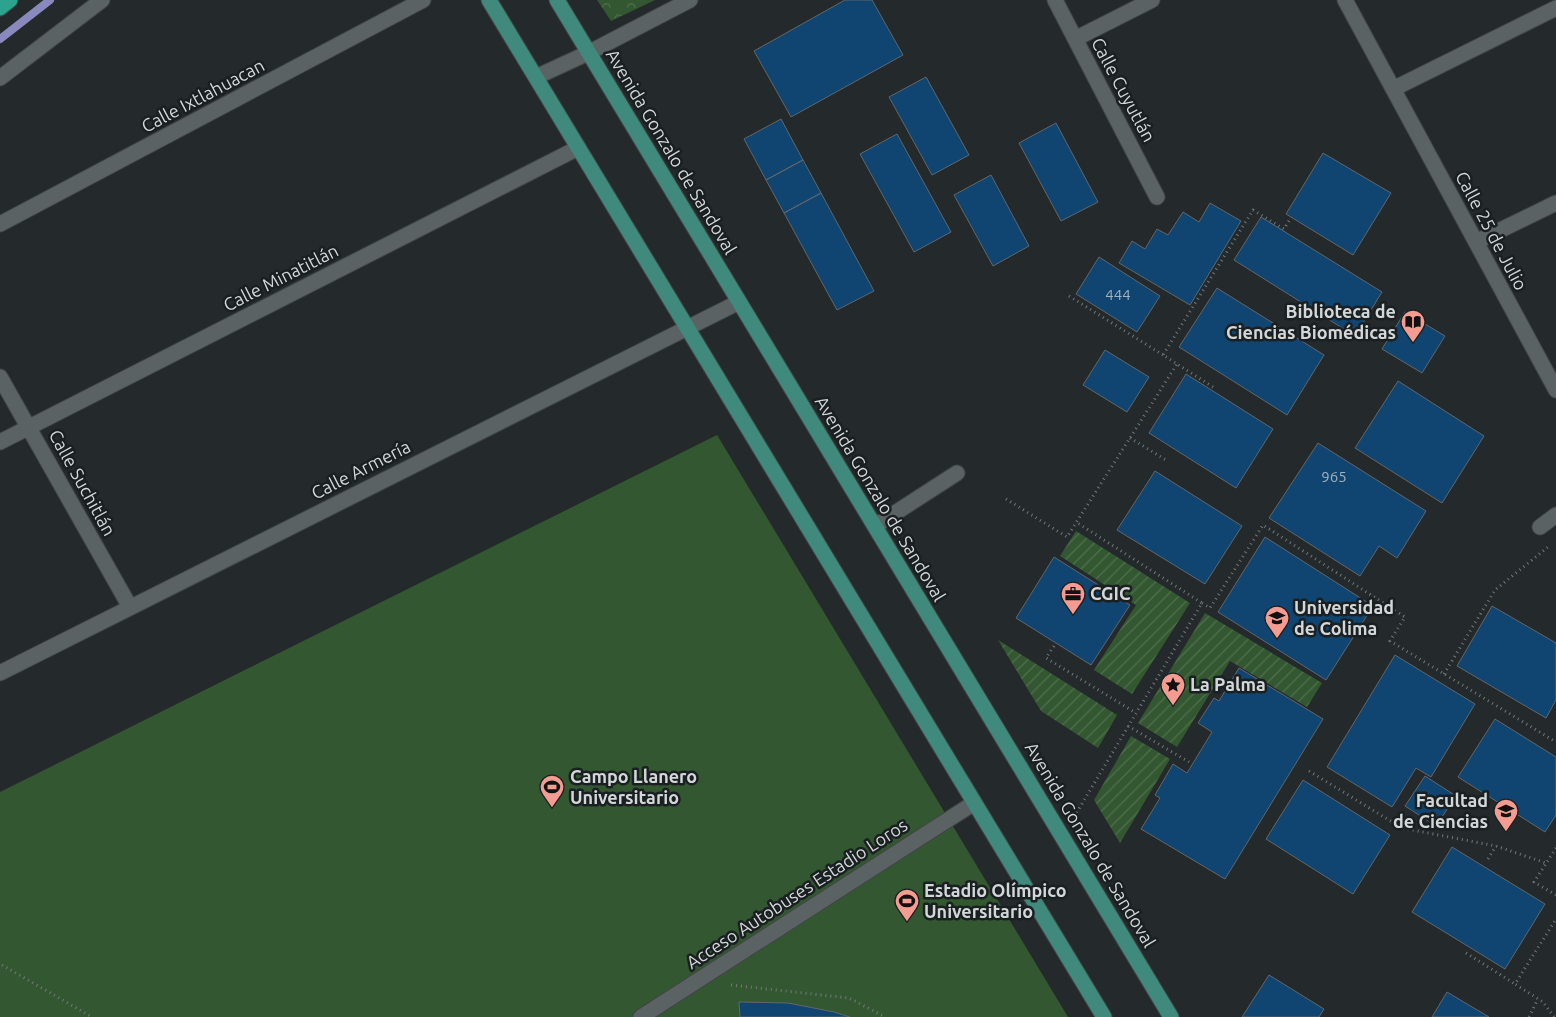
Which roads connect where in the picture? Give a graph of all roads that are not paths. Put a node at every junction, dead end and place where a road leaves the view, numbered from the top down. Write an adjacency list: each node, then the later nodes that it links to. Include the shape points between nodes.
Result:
1 (10, 0): 10 (highway)
2 (102, 0): 15 (street)
3 (423, 0): 20 (street, Calle Ixtlahuacan)
4 (489, 0): 14 (main road)
5 (557, 0): 13 (main road, Avenida Gonzalo de Sandoval)
6 (690, 0): 13 (street)
7 (1055, 0): 12 (street, Calle Cuyutlán)
8 (1152, 0): 12 (street)
9 (1345, 0): 16 (street, Calle 25 de Julio)
10 (0, 8)
11 (1556, 8): 16 (street)
12 (1075, 40): 18 (street, Calle Cuyutlán)
13 (588, 52): 14 (street); 22 (main road, Avenida Gonzalo de Sandoval)
14 (536, 77): 17 (main road)
15 (0, 78)
16 (1393, 89): 21 (street, Calle 25 de Julio)
17 (578, 148): 23 (main road); 26 (street, Calle Minatitlán)
18 (1157, 197)
19 (1556, 203): 21 (street)
20 (0, 224)
21 (1476, 242): 25 (street, Calle 25 de Julio)
22 (739, 302): 23 (street, Calle Armería); 30 (main road, Avenida Gonzalo de Sandoval)
23 (688, 328): 32 (street, Calle Armería); 34 (main road)
24 (0, 377): 26 (street, Calle Suchitlán)
25 (1556, 390)
26 (29, 428): 27 (street, Calle Minatitlán); 32 (street, Calle Suchitlán)
27 (0, 442)
28 (957, 473): 30 (street)
29 (1556, 515): 31 (street)
30 (875, 526): 37 (main road, Avenida Gonzalo de Sandoval)
31 (1540, 527)
32 (130, 607): 33 (street, Calle Armería)
33 (0, 673)
34 (974, 803): 35 (street, Acceso Autobuses Estadio Loros); 36 (main road)
35 (641, 1017)
36 (1104, 1017)
37 (1172, 1017)

